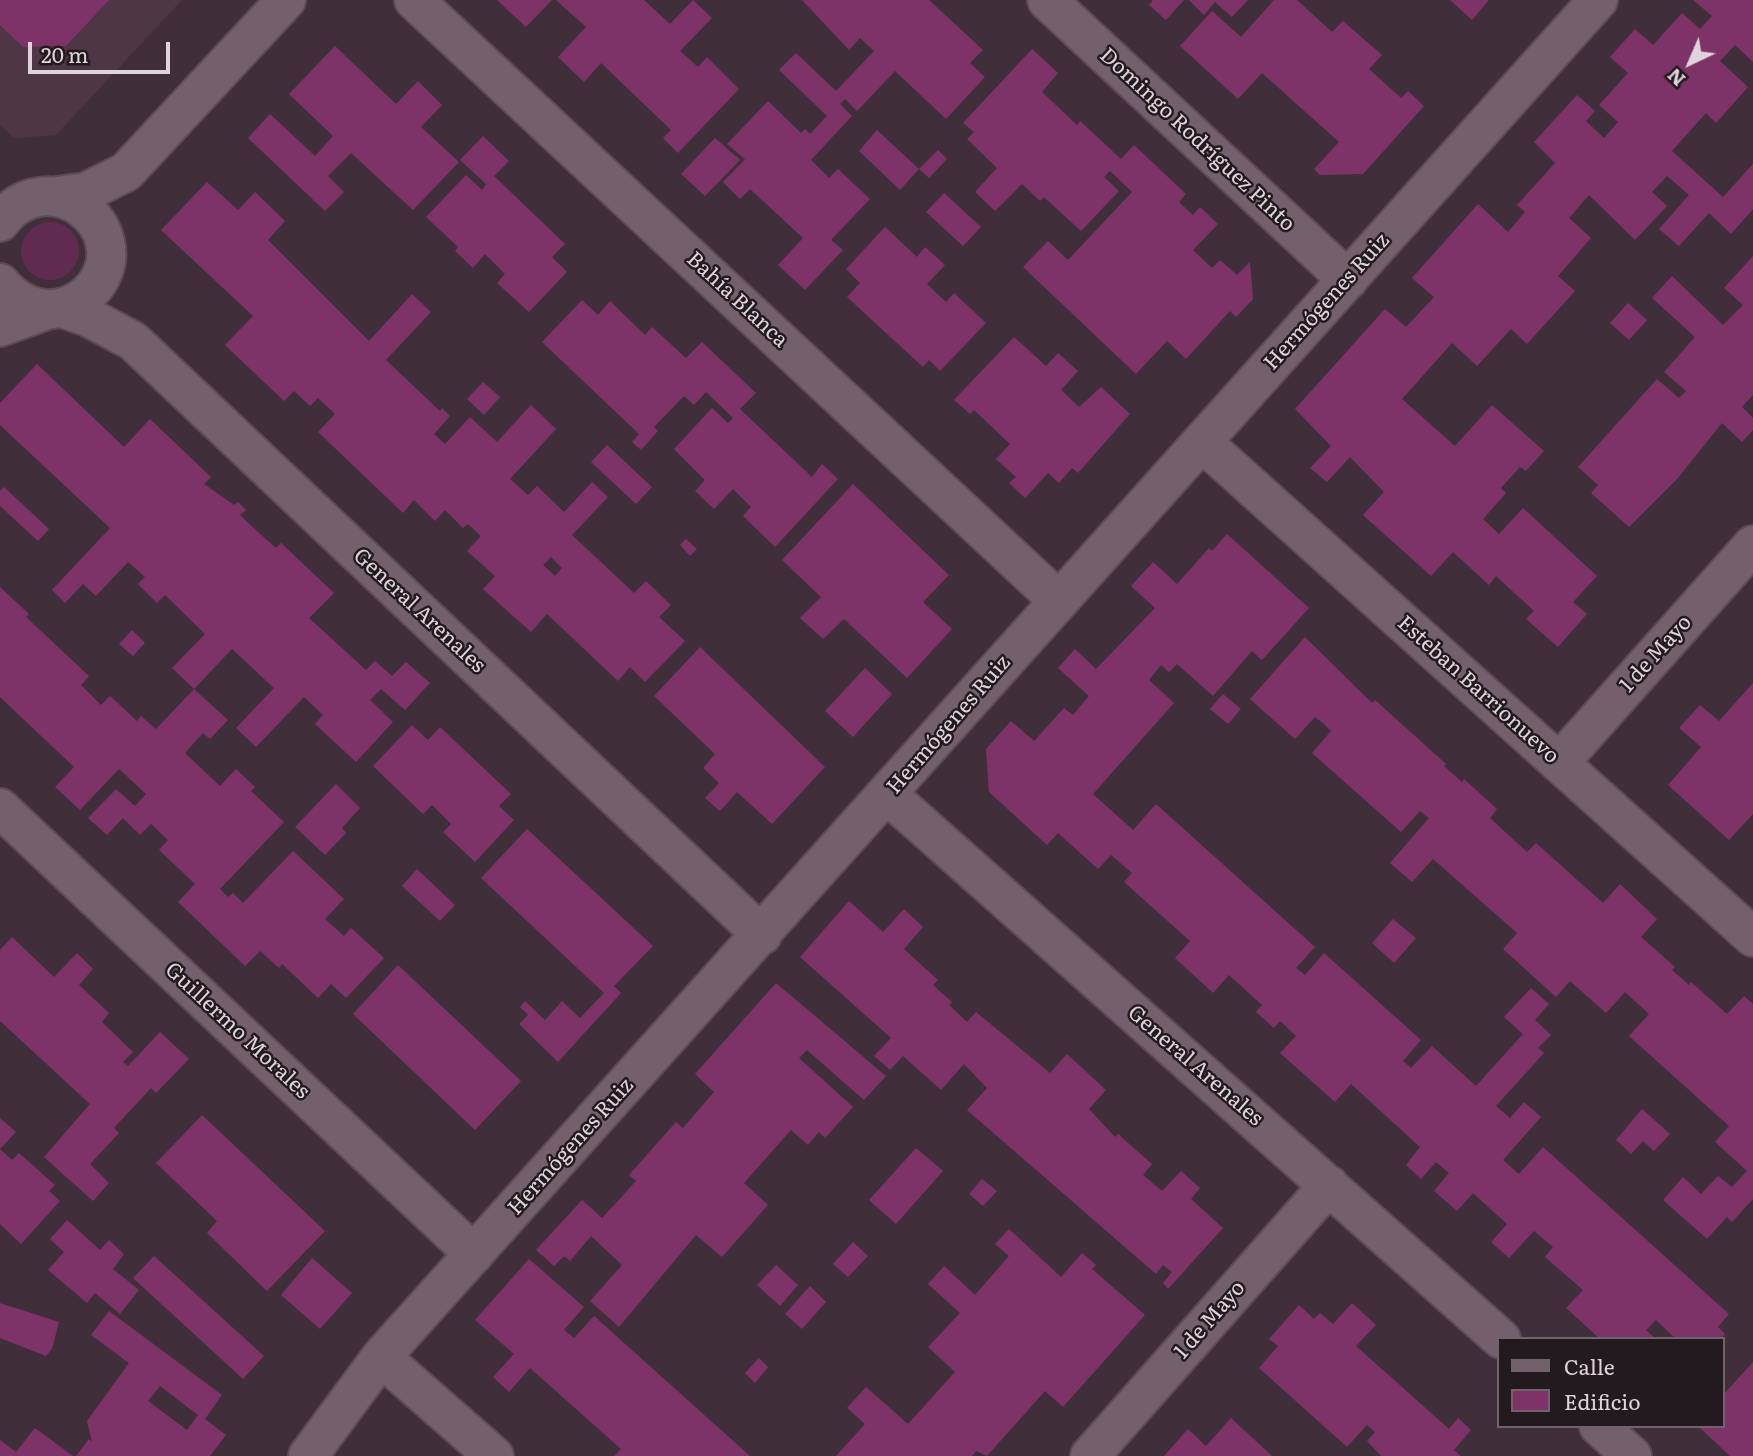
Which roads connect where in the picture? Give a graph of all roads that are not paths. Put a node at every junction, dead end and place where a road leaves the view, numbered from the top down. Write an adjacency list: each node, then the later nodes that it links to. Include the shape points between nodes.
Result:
1 (286, 0): 5 (street)
2 (414, 0): 15 (street, Bahía Blanca)
3 (1047, 0): 9 (street, Domingo Rodríguez Pinto)
4 (1598, 0): 9 (street, Hermógenes Ruiz)
5 (126, 172): 6 (street, via 86,192); 8 (street)
6 (57, 196): 7 (street, via 17,204); 8 (street, via 90,213)
7 (0, 222)
8 (105, 247): 11 (street, via 97,283 76,303)
9 (1348, 280): 13 (street, Hermógenes Ruiz)
10 (0, 282): 11 (street, General Arenales, via 11,297 28,306)
11 (54, 309): 12 (street); 19 (street, General Arenales, via 88,317 133,341)
12 (0, 327)
13 (1202, 442): 15 (street, Hermógenes Ruiz); 16 (street, Esteban Barrionuevo)
14 (1753, 545): 16 (street, 1 de Mayo)
15 (1059, 601): 17 (street, Hermógenes Ruiz)
16 (1559, 763): 20 (street, Esteban Barrionuevo)
17 (888, 794): 19 (street, Hermógenes Ruiz); 21 (street, General Arenales)
18 (0, 808): 22 (street, Guillermo Morales)
19 (762, 935): 22 (street, Hermógenes Ruiz)
20 (1753, 937)
21 (1329, 1185): 23 (street, General Arenales); 28 (street, 1 de Mayo)
22 (474, 1254): 24 (street, Hermógenes Ruiz)
23 (1499, 1337)
24 (381, 1357): 26 (street, Hermógenes Ruiz); 27 (street)
25 (1601, 1428): 29 (street)
26 (308, 1456)
27 (495, 1456)
28 (1090, 1456)
29 (1632, 1456)

